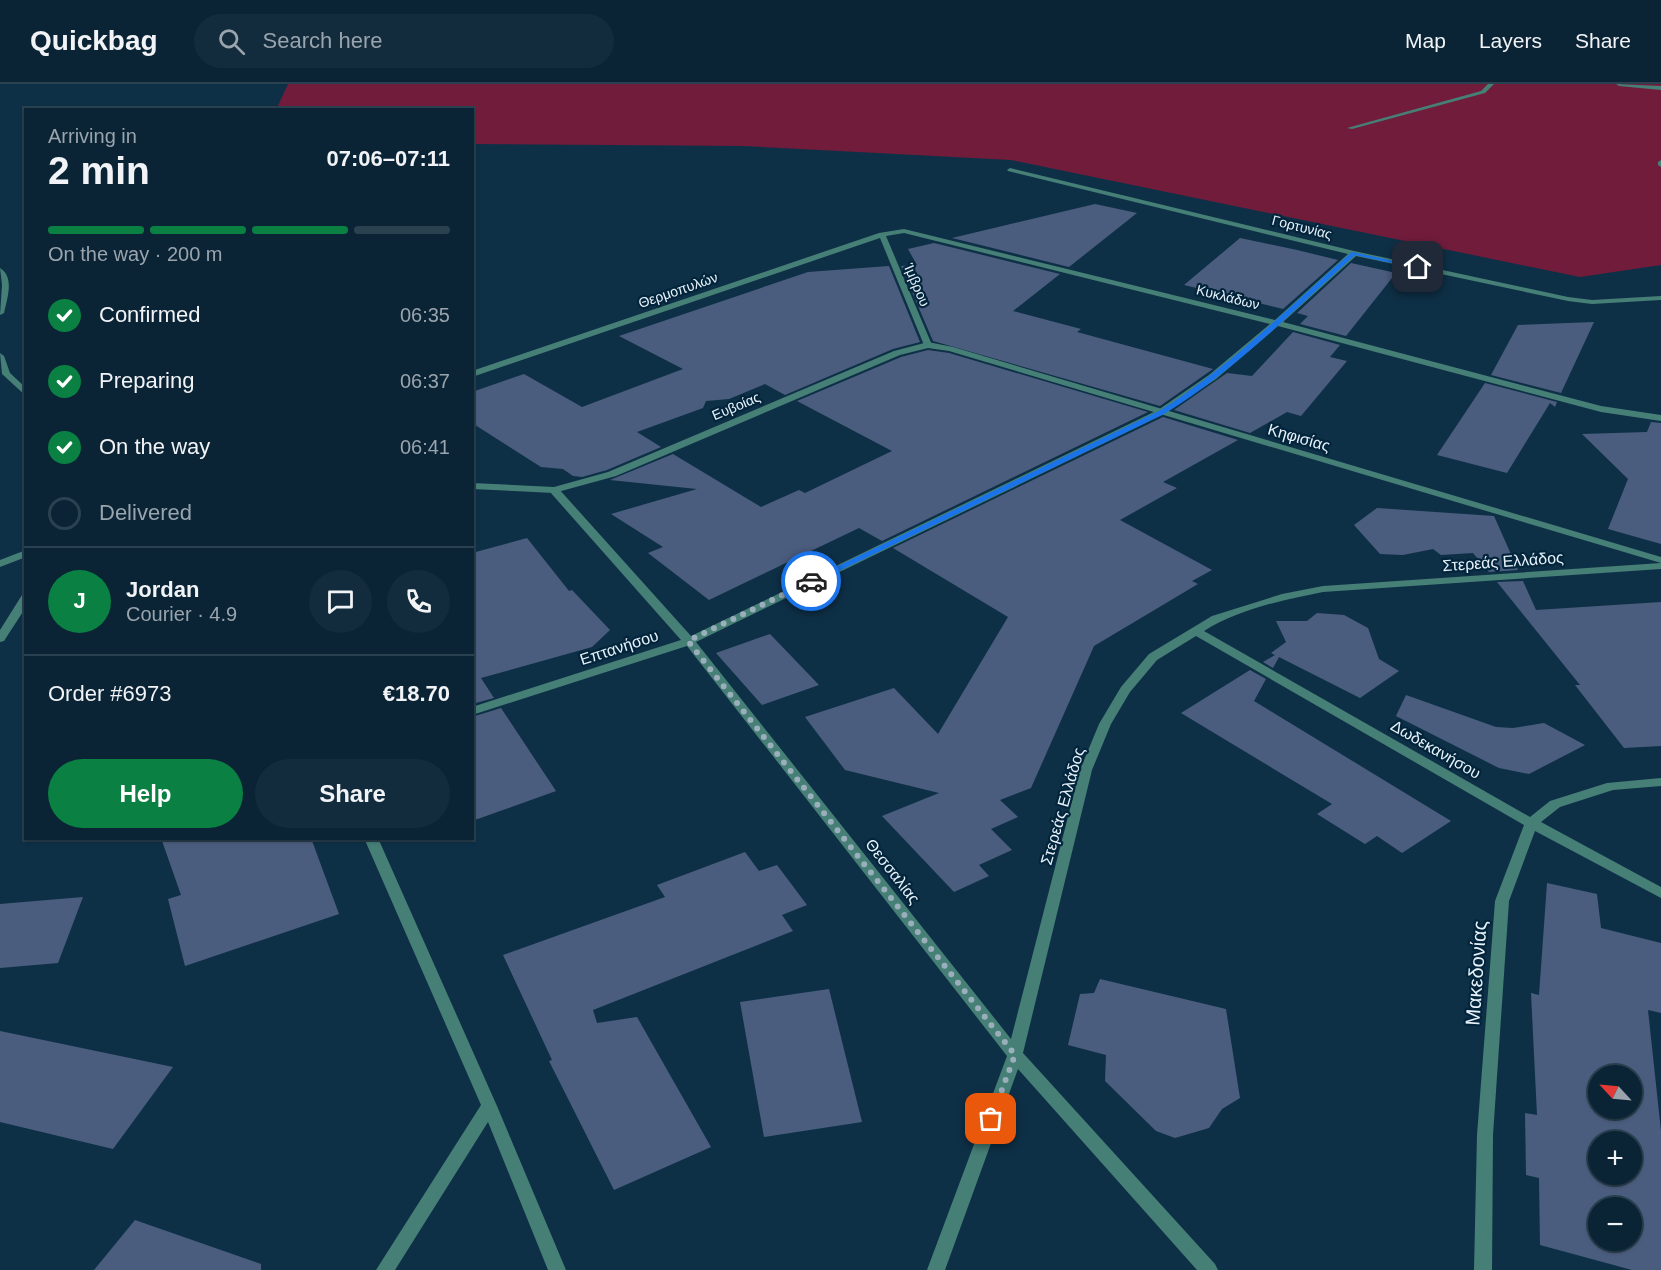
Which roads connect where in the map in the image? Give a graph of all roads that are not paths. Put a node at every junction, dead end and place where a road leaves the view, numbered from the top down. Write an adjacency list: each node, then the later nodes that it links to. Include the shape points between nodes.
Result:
1 (1491, 84): 4 (street, via 1483,92)
2 (1619, 84): 3 (street)
3 (1661, 88)
4 (1350, 128)
5 (1010, 170): 8 (street, Γορτυνίας)
6 (892, 231): 7 (street, Θερμοπυλών); 14 (street, Κυκλάδων)
7 (882, 235): 15 (street, Ίμβρου); 17 (street, Θερμοπυλών)
8 (1354, 253): 11 (street, Γορτυνίας, via 1568,299); 14 (street, Επτανήσου)
9 (0, 270): 13 (street, via 6,285)
10 (1661, 298): 11 (street, Γορτυνίας)
11 (1648, 299): 12 (street)
12 (1661, 309)
13 (0, 313)
14 (1276, 323): 20 (street, Επτανήσου, via 1192,394); 21 (street, Κυκλάδων, via 1600,409)
15 (928, 345): 20 (street, Κηφισίας); 23 (street, Ευβοίας, via 897,353 612,474)
16 (0, 356): 18 (street)
17 (474, 373)
18 (3, 375): 19 (street)
19 (24, 391)
20 (1161, 412): 25 (street, Κηφισίας); 31 (street, Επτανήσου)
21 (1661, 418)
22 (474, 486): 23 (street, Ευβοίας)
23 (554, 490): 31 (street, Θεσσαλίας)
24 (24, 555): 26 (street)
25 (1661, 560)
26 (0, 564)
27 (1661, 566): 29 (street, Στερεάς Ελλάδος, via 1323,590 1248,606 1216,618)
28 (24, 600): 30 (street)
29 (1196, 631): 34 (street, Δωδεκανήσου); 37 (street, Στερεάς Ελλάδος, via 1153,657 1125,690 1105,724 1086,770)
30 (0, 639)
31 (688, 641): 32 (street, Επτανήσου); 37 (street, Θεσσαλίας)
32 (474, 710)
33 (1661, 782): 34 (street, via 1603,789 1555,804)
34 (1531, 823): 36 (street, Δωδεκανήσου); 43 (street, Μακεδονίας, via 1502,901 1485,1135)
35 (372, 840): 38 (street)
36 (1661, 893)
37 (1015, 1055): 41 (street, Στερεάς Ελλάδος); 42 (street, Θεσσαλίας)
38 (489, 1106): 39 (street); 40 (street)
39 (386, 1270)
40 (557, 1270)
41 (936, 1270)
42 (1209, 1270)
43 (1483, 1270)

